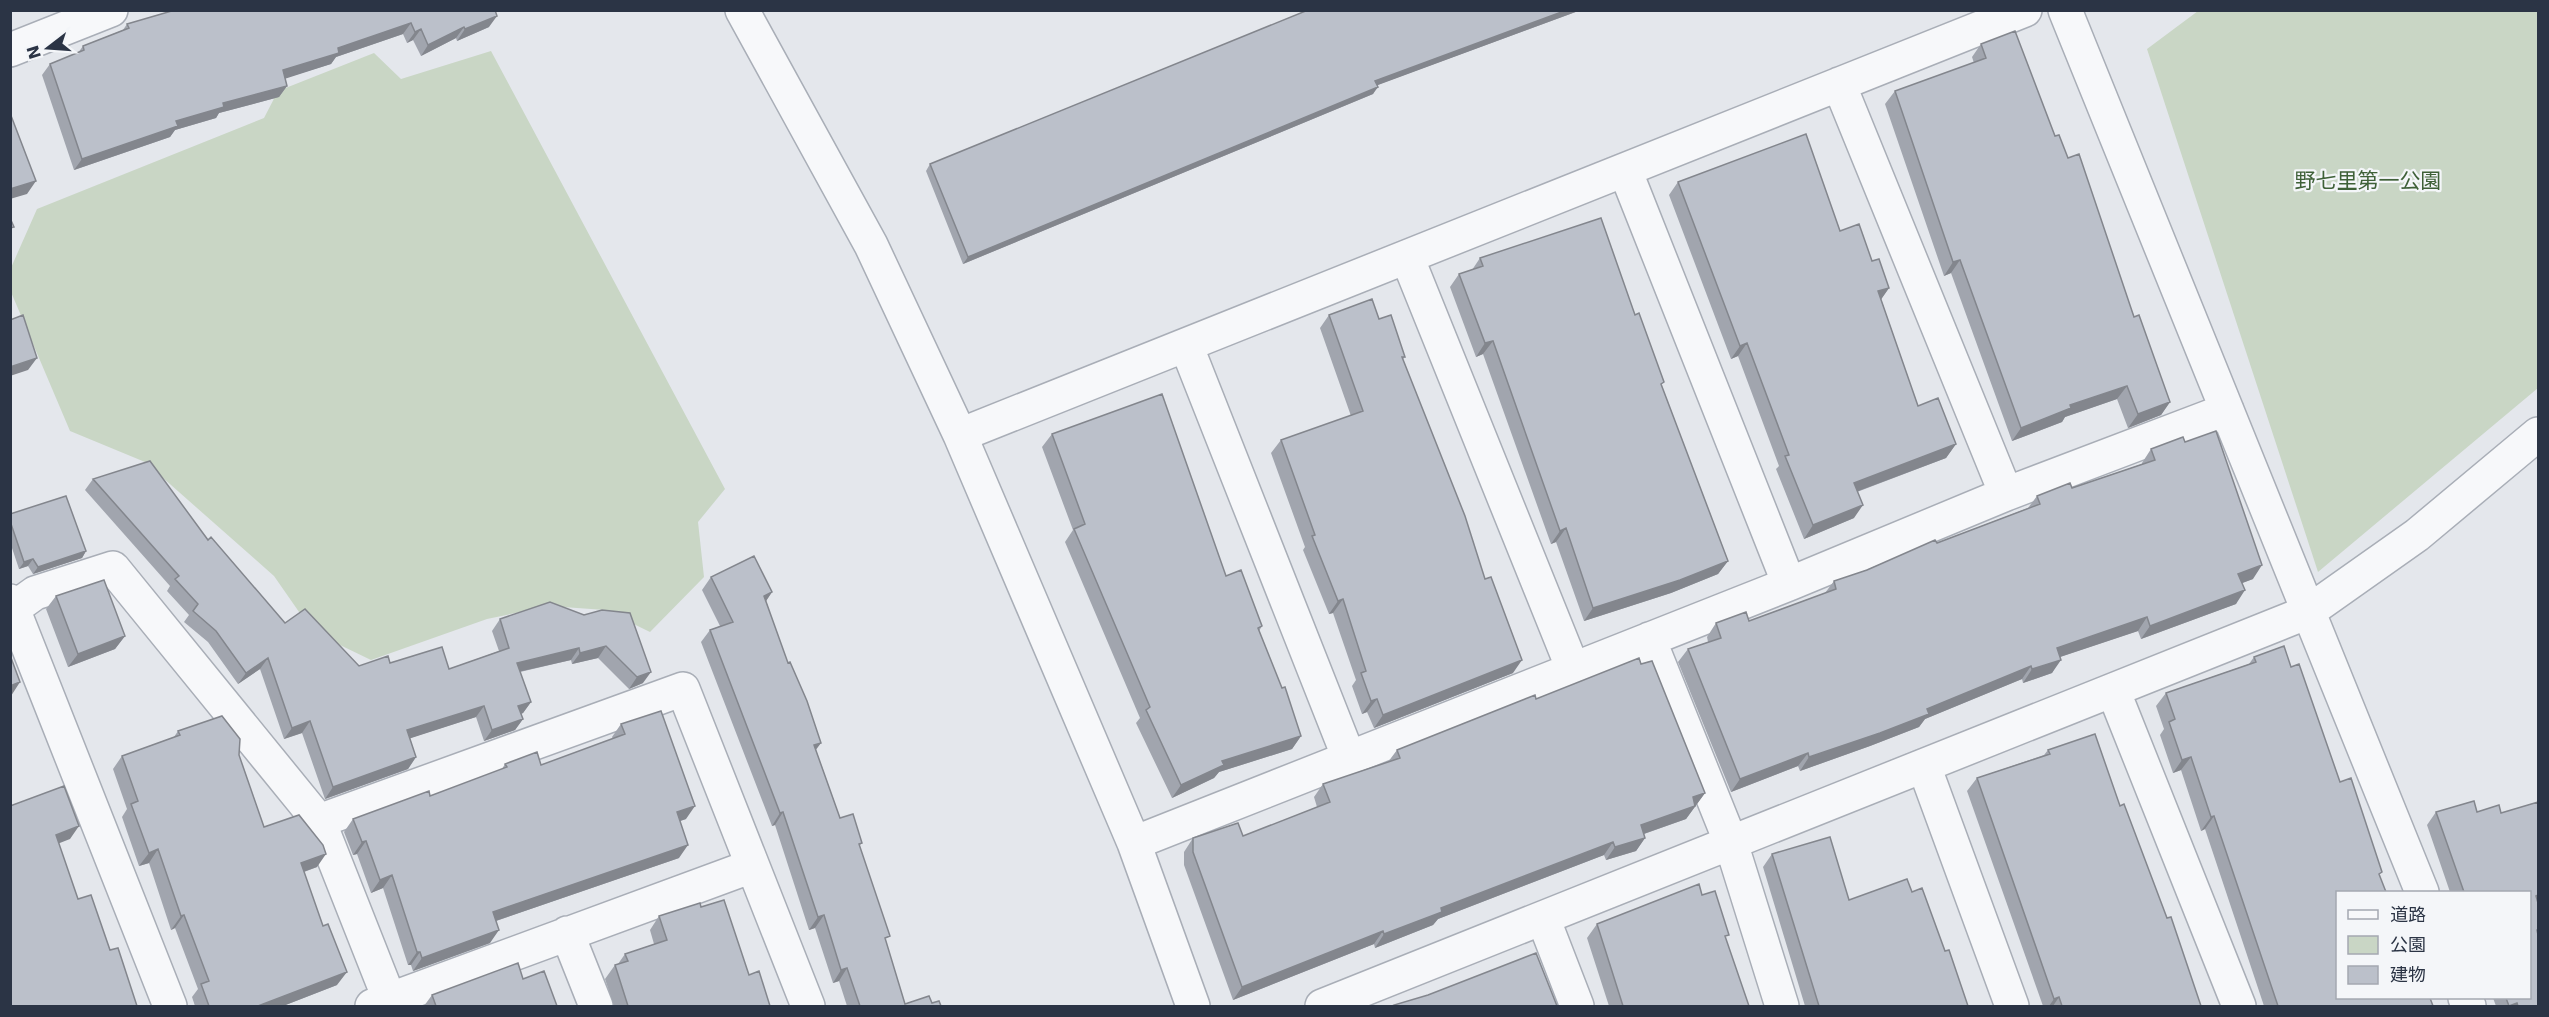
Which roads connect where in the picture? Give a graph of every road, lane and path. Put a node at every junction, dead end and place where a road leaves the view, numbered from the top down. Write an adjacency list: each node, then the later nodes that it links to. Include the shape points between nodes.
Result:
1 (111, 10): 5 (street)
2 (742, 10): 12 (street, via 871,245)
3 (2025, 10): 6 (street)
4 (2065, 10): 10 (street)
5 (11, 48)
6 (1839, 84): 7 (street); 13 (street)
7 (1625, 170): 8 (street); 14 (street)
8 (1407, 257): 9 (street); 18 (street)
9 (1186, 345): 12 (street); 20 (street)
10 (2227, 410): 13 (street); 16 (street)
11 (2538, 434): 16 (street, via 2418,535)
12 (960, 435): 23 (street)
13 (2006, 494): 14 (street)
14 (1789, 584): 17 (street)
15 (12, 607): 22 (street, via 34,593 113,568); 31 (street)
16 (2308, 612): 19 (street); 26 (street)
17 (1649, 639): 18 (street); 24 (street)
18 (1573, 669): 20 (street)
19 (2113, 690): 21 (street); 38 (street)
20 (1349, 758): 23 (street)
21 (1924, 766): 24 (street); 37 (street)
22 (319, 821): 25 (street, via 683,689); 30 (street)
23 (1134, 843): 34 (street)
24 (1731, 843): 27 (street); 36 (street)
25 (752, 866): 28 (street); 33 (street)
26 (2422, 891)
27 (1543, 918): 29 (street); 35 (street)
28 (567, 933): 30 (street); 32 (street)
29 (1342, 1003)
30 (384, 1004)
31 (170, 1006)
32 (596, 1006)
33 (808, 1006)
34 (1193, 1006)
35 (1577, 1006)
36 (1782, 1006)
37 (2012, 1006)
38 (2239, 1006)

